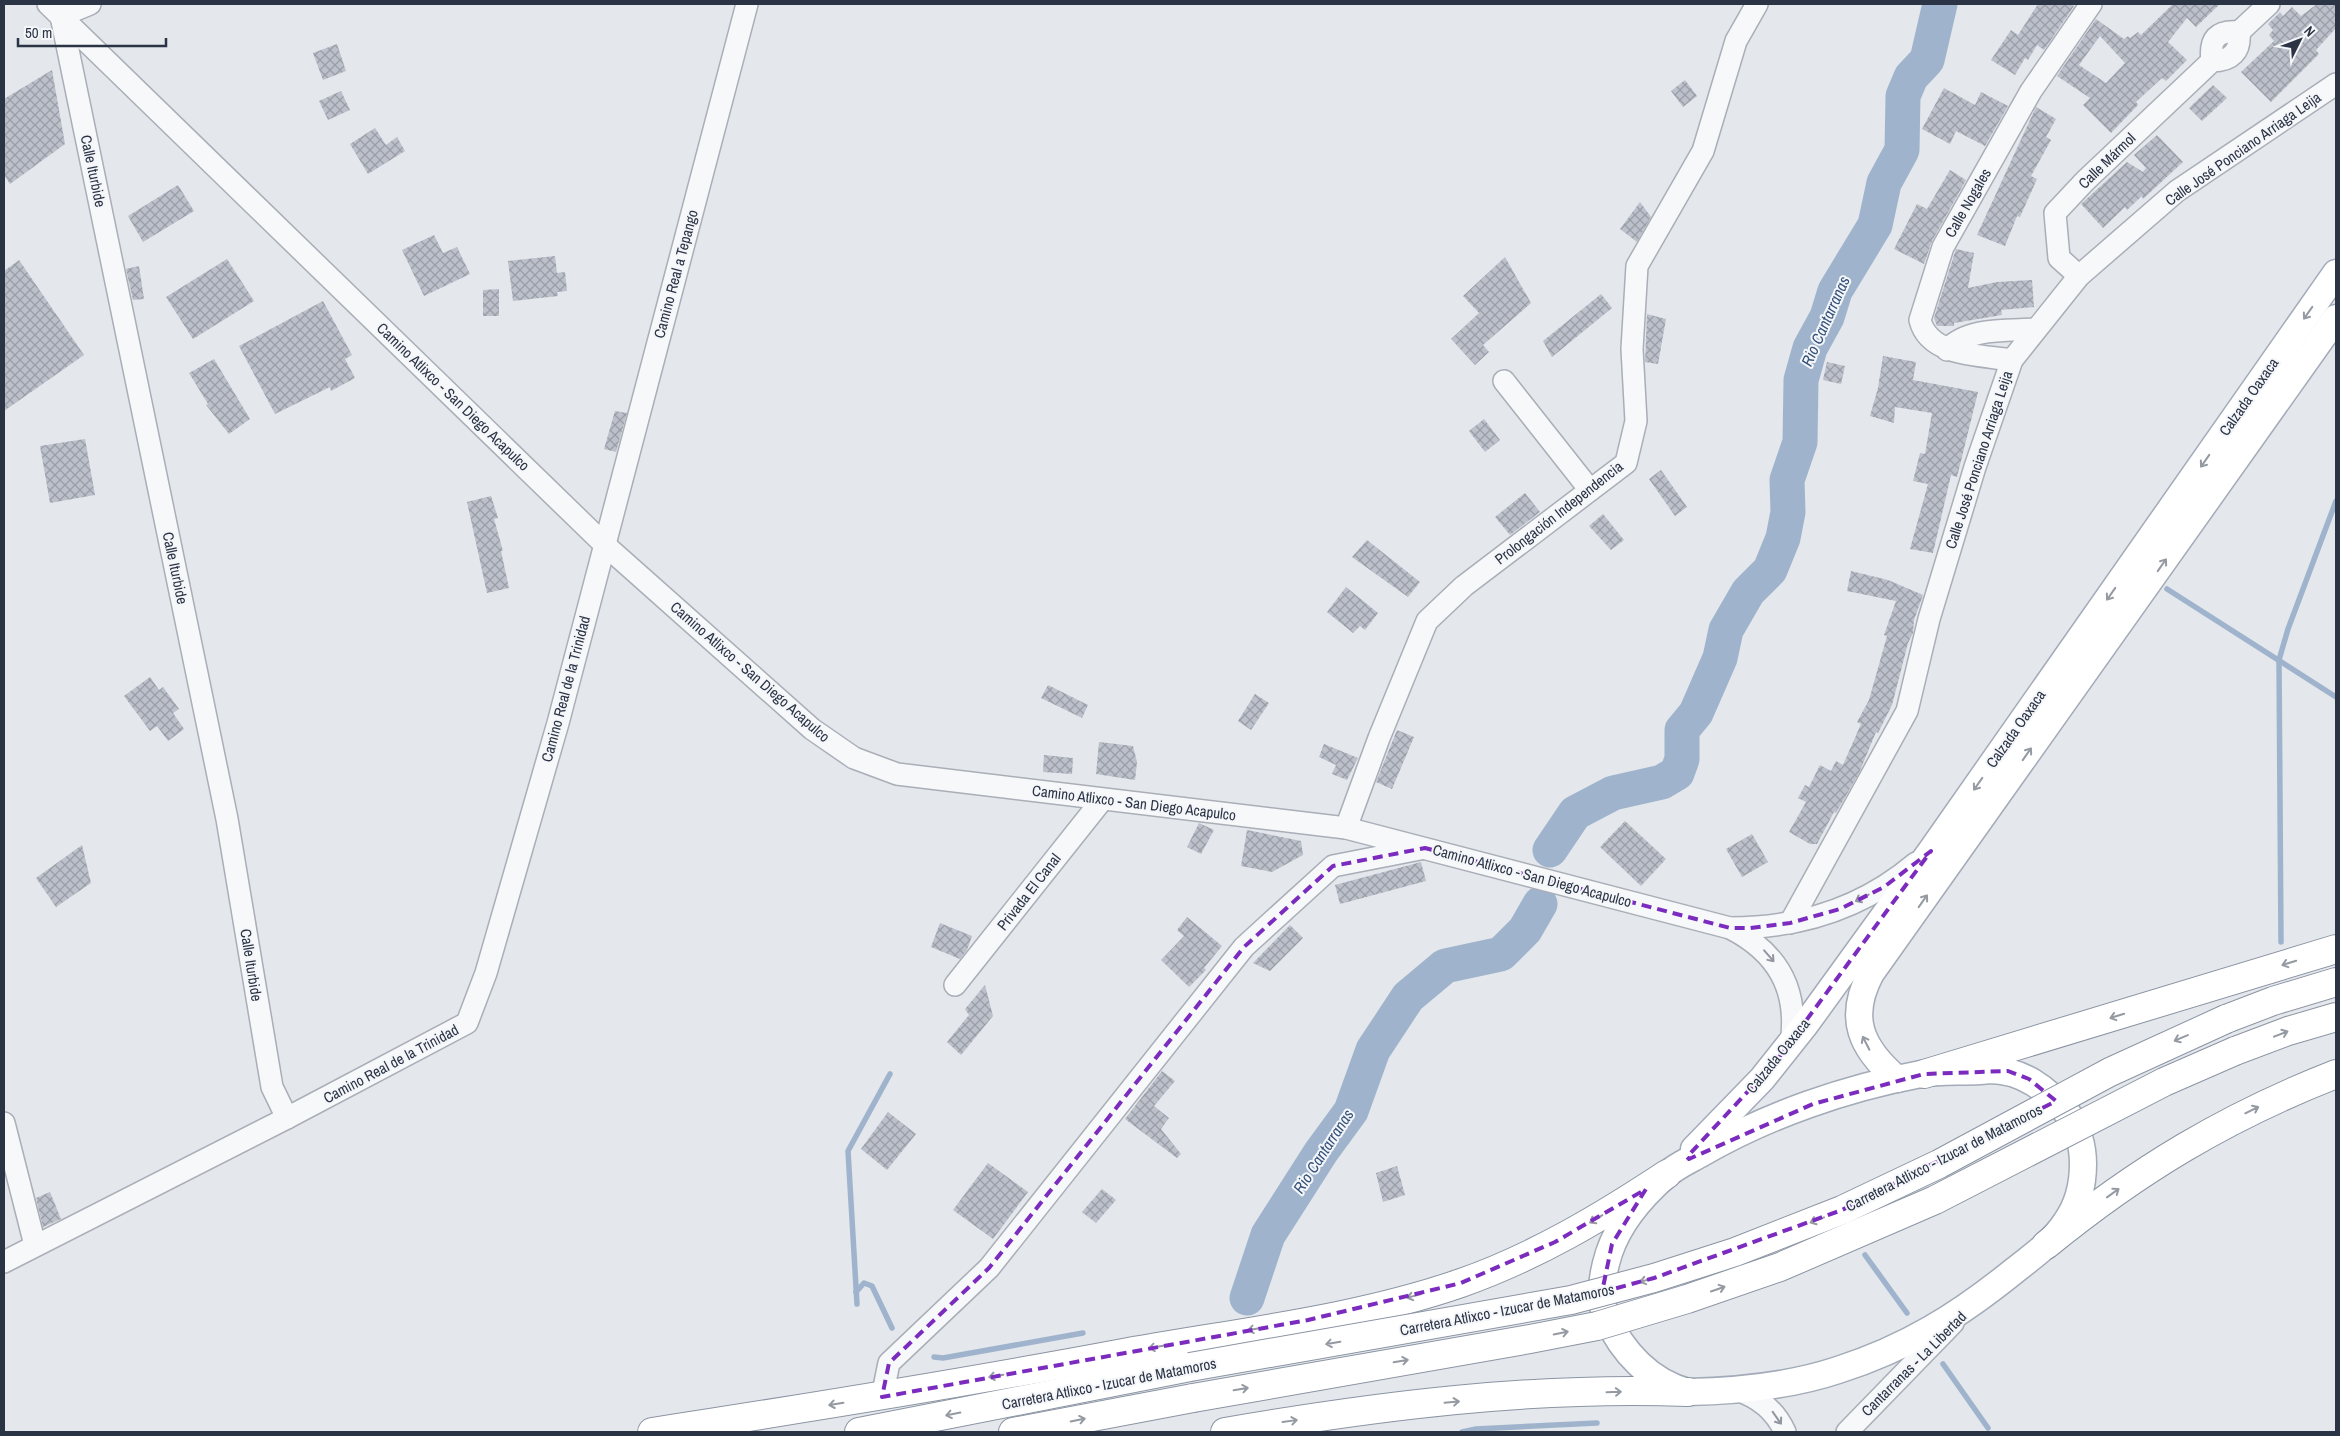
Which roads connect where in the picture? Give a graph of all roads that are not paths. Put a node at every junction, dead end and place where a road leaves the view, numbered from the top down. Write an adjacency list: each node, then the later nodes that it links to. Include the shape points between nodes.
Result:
1 (90, 4): 6 (street)
2 (747, 4): 16 (street, Camino Real a Tepango)
3 (1757, 4): 15 (street, Prolongación Independencia, via 1736,41 1703,151 1638,266 1632,349 1636,421 1626,463)
4 (2091, 4): 12 (street, Calle Nogales, via 2031,91 1943,247 1920,320 1923,330)
5 (2269, 4): 9 (street, Calle Mármol, via 2239,32 2240,44 2235,55 2224,61 2212,61 2055,213 2059,258)
6 (55, 10): 16 (street, Camino Atlixco - San Diego Acapulco); 31 (street, Calle Iturbide, via 227,819 272,1087)
7 (2336, 84): 9 (street, Calle José Ponciano Arriaga Leija, via 2177,191)
8 (2336, 274): 19 (main road, Calzada Oaxaca, one-way to 19)
9 (2079, 276): 11 (street, Calle José Ponciano Arriaga Leija)
10 (2336, 318): 30 (main road, Calzada Oaxaca, one-way to 10, via 1877,1062 1864,1041 1860,1027 1860,999 1871,973)
11 (2036, 330): 12 (street, via 1988,331 1955,341); 13 (street, Calle José Ponciano Arriaga Leija)
12 (1947, 350): 13 (street)
13 (2012, 360): 21 (street, Calle José Ponciano Arriaga Leija, via 1975,467 1929,619 1907,710)
14 (1504, 382): 15 (street)
15 (1590, 490): 18 (street, Prolongación Independencia, via 1464,586 1427,621)
16 (605, 545): 17 (street, Camino Atlixco - San Diego Acapulco, via 812,729 854,758 897,774); 31 (street, Camino Real de la Trinidad, via 486,973 467,1023)
17 (1102, 800): 18 (street, Camino Atlixco - San Diego Acapulco); 25 (street, Privada El Canal)
18 (1346, 828): 20 (street, Camino Atlixco - San Diego Acapulco)
19 (1931, 850): 21 (street, Camino Atlixco - San Diego Acapulco, one-way to 21, via 1908,870 1862,899 1815,918); 27 (main road, Calzada Oaxaca)
20 (1435, 851): 22 (street, Camino Atlixco - San Diego Acapulco); 40 (street, via 1333,866 1244,947 989,1268 889,1363)
21 (1790, 923): 22 (street, Camino Atlixco - San Diego Acapulco)
22 (1730, 928): 27 (street, Camino Atlixco - San Diego Acapulco, one-way to 27, via 1759,946 1781,972 1793,1014)
23 (2336, 949): 28 (highway, one-way to 28)
24 (2336, 982): 42 (highway, Carretera Atlixco - Izucar de Matamoros, one-way to 42, bridge, via 2273,1001 2172,1042 1939,1164 1842,1210 1735,1252 1654,1278 1571,1300 1190,1368)
25 (956, 985)
26 (2336, 1017): 43 (highway, Carretera Atlixco - Izucar de Matamoros, one-way to 26, bridge, via 1597,1326 1687,1300 1780,1267 1935,1200 2164,1082 2235,1051)
27 (1791, 1043): 33 (main road, Calzada Oaxaca, via 1762,1078)
28 (1924, 1074): 30 (main road); 35 (main road, via 2008,1071 2045,1090 2070,1117 2081,1144 2081,1183 2075,1206)
29 (2336, 1074): 35 (highway, one-way to 29, via 2131,1180 2200,1137 2265,1104)
30 (1897, 1079): 33 (main road, via 1771,1119)
31 (287, 1118): 34 (street, Camino Real de la Trinidad)
32 (4, 1124): 34 (street)
33 (1672, 1171): 39 (main road, Calzada Oaxaca, via 1630,1213 1612,1244 1603,1276 1603,1309 1617,1337 1645,1370 1667,1386); 40 (highway, one-way to 40, via 1563,1238 1461,1283 1351,1312)
34 (35, 1245): 36 (street, Camino Real de la Trinidad)
35 (2046, 1245): 37 (main road)
36 (4, 1262)
37 (1982, 1296): 38 (main road, via 1933,1330 1872,1359 1799,1380); 46 (street, Cantarranas - La Libertad)
38 (1736, 1390): 39 (main road); 45 (street, one-way to 45, via 1757,1398 1774,1414)
39 (1688, 1392): 44 (highway, one-way to 39, via 1351,1412 1488,1398)
40 (882, 1397): 41 (highway, one-way to 41)
41 (652, 1432)
42 (860, 1432)
43 (1013, 1432)
44 (1225, 1432)
45 (1785, 1432)
46 (1847, 1432)

